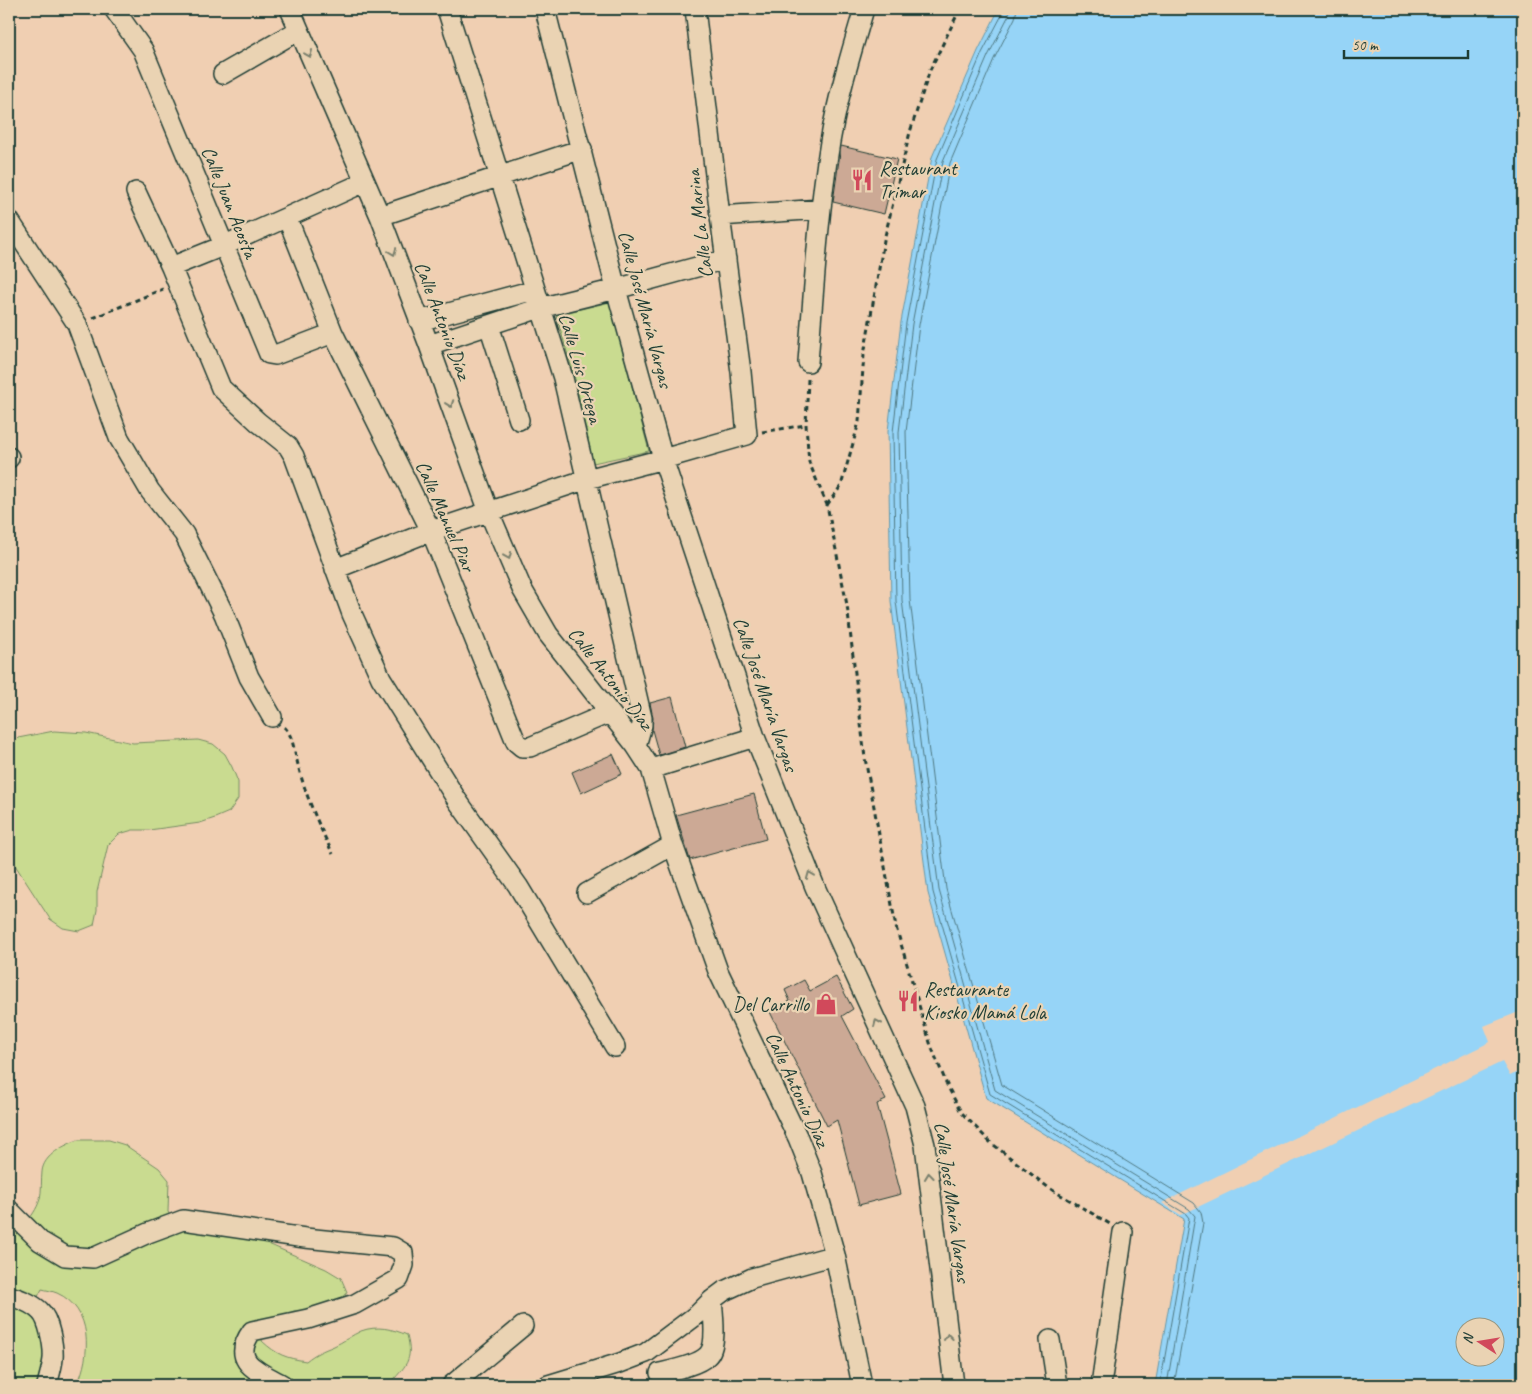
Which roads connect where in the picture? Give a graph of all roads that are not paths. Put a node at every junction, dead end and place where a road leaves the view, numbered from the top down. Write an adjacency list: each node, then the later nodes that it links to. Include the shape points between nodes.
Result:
1 (114, 9): 18 (street, Calle Juan Acosta, via 143,50)
2 (290, 9): 7 (street, Calle Antonio Díaz)
3 (447, 9): 10 (street, Calle Luis Ortega)
4 (545, 9): 9 (street, Calle José María Vargas)
5 (695, 9): 15 (street, Calle La Marina)
6 (864, 9): 13 (street, via 845,70)
7 (299, 30): 8 (street); 11 (street, Calle Antonio Díaz, one-way to 11)
8 (222, 74)
9 (582, 149): 10 (street); 21 (street, Calle José María Vargas)
10 (499, 177): 14 (street); 22 (street, Calle Luis Ortega)
11 (365, 182): 14 (street, Calle Antonio Díaz); 16 (street)
12 (136, 192): 20 (street)
13 (821, 209): 15 (street); 28 (street)
14 (380, 216): 24 (street, Calle Antonio Díaz, one-way to 24)
15 (720, 216): 19 (street, Calle La Marina)
16 (287, 217): 18 (street); 26 (street, Calle Manuel Piar)
17 (9, 220): 36 (street, via 76,324 119,438 150,491 184,534 224,614 249,677)
18 (223, 246): 20 (street); 26 (street, Calle Juan Acosta, via 269,354 276,356)
19 (726, 259): 21 (street); 30 (street, Calle La Marina, via 747,435)
20 (174, 275): 34 (street, via 221,388 288,446 294,456)
21 (616, 289): 23 (street); 30 (street, Calle José María Vargas)
22 (534, 290): 23 (street, Calle Luis Ortega); 24 (street)
23 (540, 308): 25 (street); 31 (street, Calle Luis Ortega, via 563,378)
24 (419, 321): 27 (street, Calle Antonio Díaz)
25 (489, 325): 27 (street); 29 (street)
26 (333, 333): 33 (street, Calle Manuel Piar)
27 (428, 345): 32 (street, Calle Antonio Díaz, one-way to 32)
28 (808, 362)
29 (519, 420)
30 (663, 459): 31 (street); 37 (street, Calle José María Vargas)
31 (587, 479): 32 (street); 38 (street, Calle Luis Ortega, via 642,718)
32 (489, 512): 33 (street); 35 (street, Calle Antonio Díaz, one-way to 35, via 522,589 548,634)
33 (431, 530): 34 (street); 35 (street, Calle Manuel Piar, via 516,742 522,747 530,747)
34 (335, 569): 42 (street, via 381,678 457,800 518,886)
35 (609, 712): 38 (street, Calle Antonio Díaz)
36 (272, 717)
37 (755, 737): 39 (street); 56 (street, Calle José María Vargas, one-way to 37, via 925,1145 915,1106 815,887)
38 (636, 746): 39 (street, Calle Antonio Díaz)
39 (651, 769): 40 (street, Calle Antonio Díaz)
40 (673, 846): 41 (street); 45 (street, Calle Antonio Díaz, via 718,971 798,1138)
41 (587, 893)
42 (615, 1047)
43 (9, 1210): 52 (street, via 40,1241 66,1256 92,1258 183,1220 393,1247 403,1253 404,1264 399,1279 355,1304 308,1319 252,1331 242,1350 246,1361)
44 (1123, 1232): 58 (street)
45 (836, 1255): 47 (street, via 752,1278); 55 (street, Calle Antonio Díaz)
46 (9, 1296): 51 (street, via 41,1312 48,1328 53,1353)
47 (712, 1300): 50 (street, via 714,1324 710,1353 697,1362); 54 (street, via 646,1353)
48 (523, 1326): 53 (street)
49 (1050, 1340): 57 (street)
50 (660, 1373)
51 (47, 1385)
52 (283, 1385)
53 (452, 1385)
54 (548, 1385)
55 (862, 1385)
56 (954, 1385)
57 (1057, 1385)
58 (1101, 1385)

